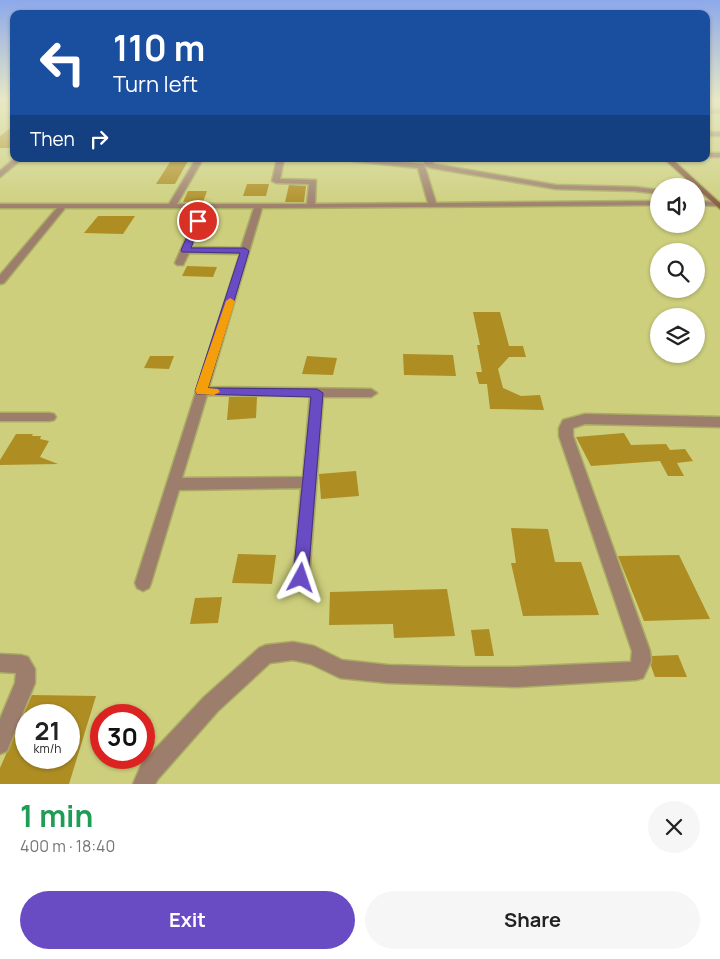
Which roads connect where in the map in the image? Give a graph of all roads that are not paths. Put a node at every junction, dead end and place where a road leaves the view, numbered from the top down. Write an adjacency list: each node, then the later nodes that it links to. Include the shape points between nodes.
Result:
1 (15, 162): 7 (street)
2 (196, 162): 15 (street)
3 (279, 162): 18 (street, via 276,180 313,182)
4 (382, 162): 12 (street, via 421,166)
5 (428, 162): 8 (street, via 432,166 556,187)
6 (671, 162): 11 (main road)
7 (0, 175)
8 (650, 191)
9 (705, 200): 11 (street)
10 (650, 203): 12 (street)
11 (717, 204)
12 (433, 205): 18 (street)
13 (0, 206): 14 (street)
14 (63, 206): 15 (street); 22 (street)
15 (172, 206): 16 (street)
16 (204, 206): 17 (street); 19 (street)
17 (258, 206): 18 (street); 20 (street)
18 (311, 206)
19 (185, 250): 20 (street); 21 (street)
20 (245, 251): 23 (street)
21 (180, 262)
22 (0, 281)
23 (201, 391): 24 (street); 30 (street)
24 (317, 393): 25 (street); 29 (street)
25 (371, 393)
26 (0, 417): 27 (street)
27 (49, 417)
28 (720, 422): 35 (street, via 584,418 568,423 566,428 566,436 641,651 642,661 636,671 498,677 388,674 340,670 314,655 293,651 266,654 211,704 150,770)
29 (309, 482): 30 (street); 31 (street)
30 (173, 484): 32 (street)
31 (301, 578)
32 (144, 583)
33 (0, 663): 34 (street, via 21,664 26,670 25,682)
34 (0, 744)
35 (144, 784)

